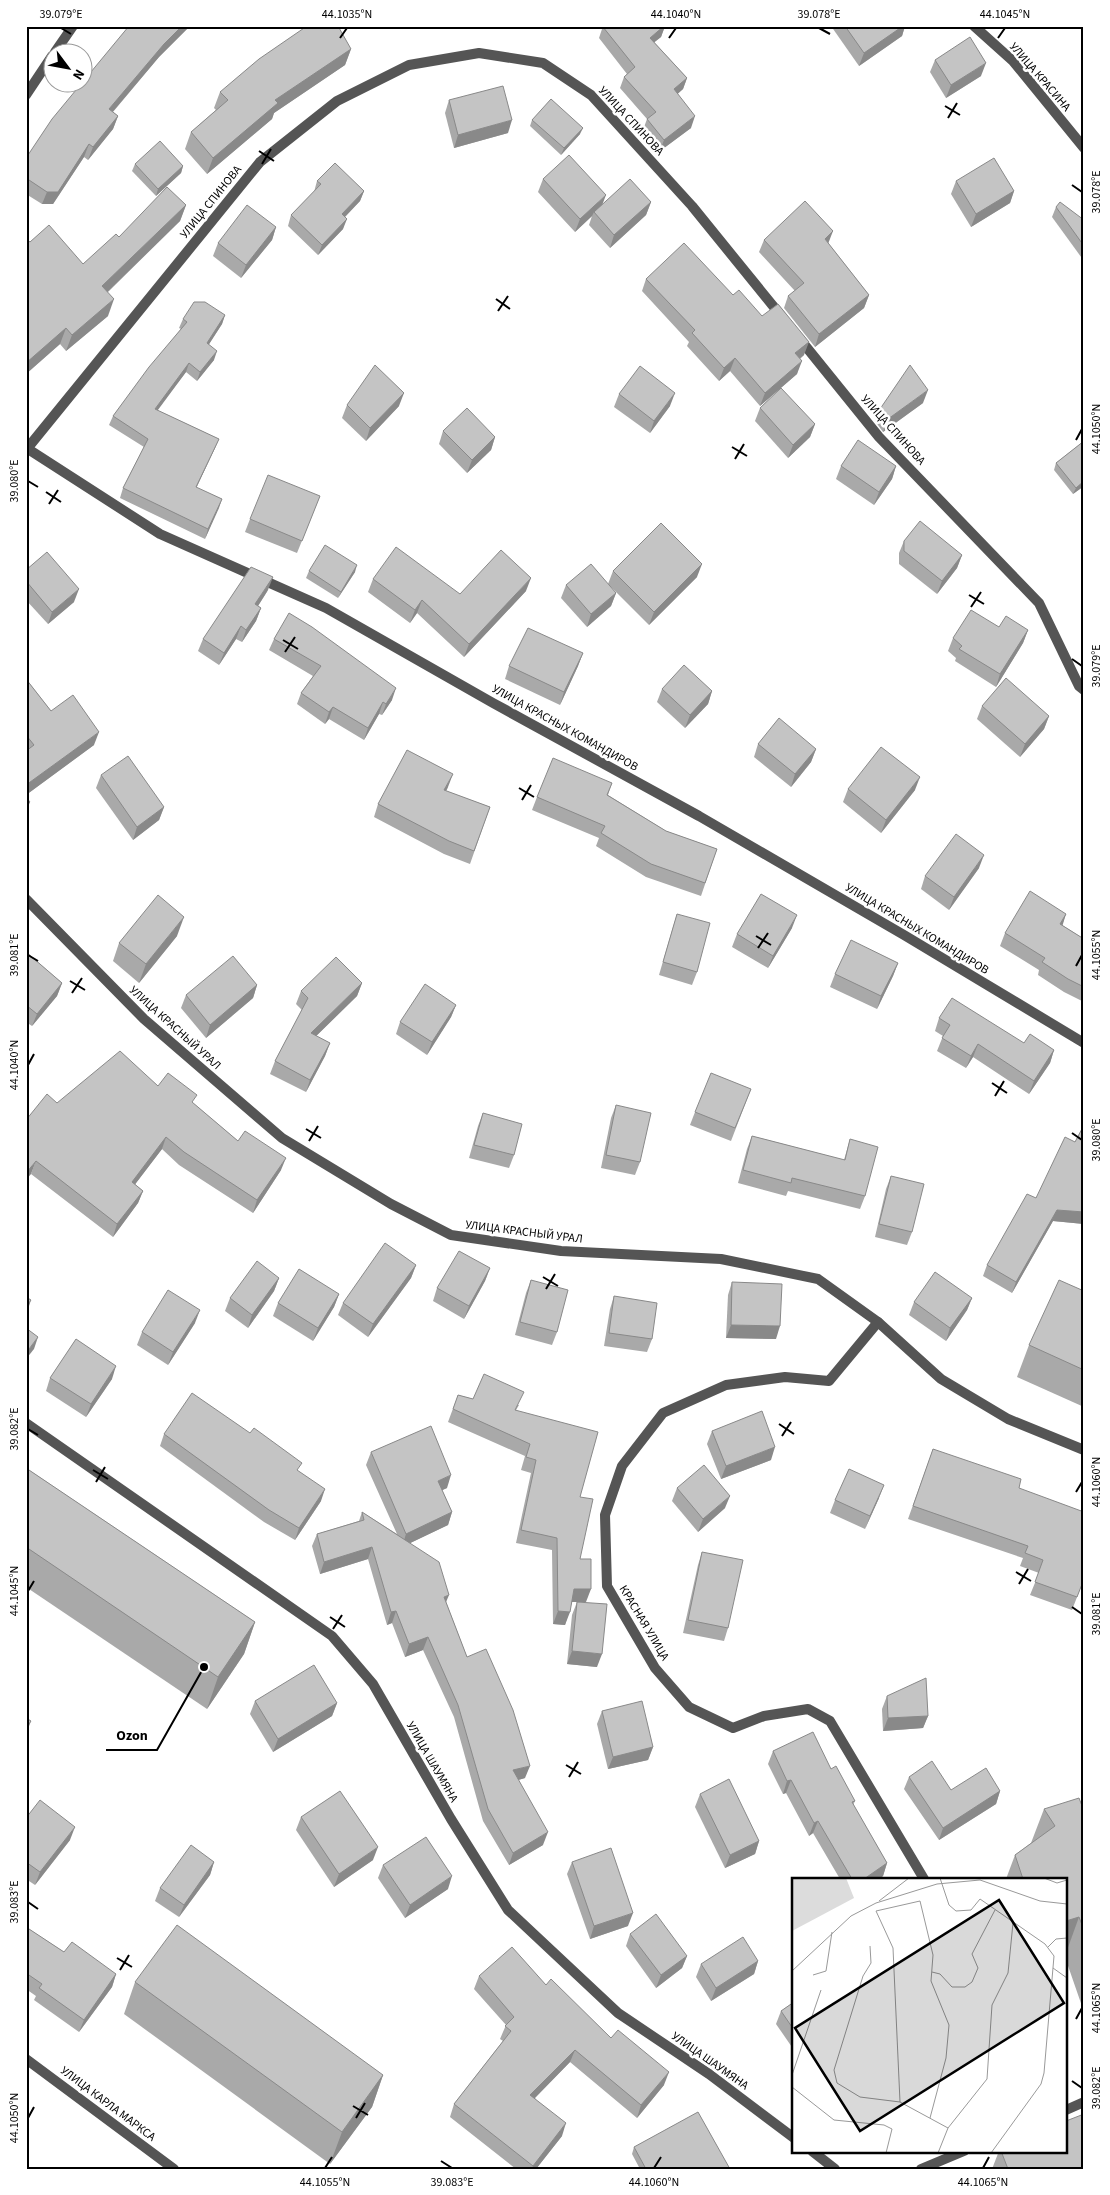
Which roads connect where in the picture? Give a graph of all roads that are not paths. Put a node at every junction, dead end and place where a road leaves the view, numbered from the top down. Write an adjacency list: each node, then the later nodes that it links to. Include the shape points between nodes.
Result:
1 (73, 26): 3 (street)
2 (974, 26): 6 (street, УЛИЦА КРАСИНА, via 1013,61)
3 (62, 42)
4 (42, 71): 5 (street)
5 (26, 95)
6 (1084, 148)
7 (27, 450): 8 (street, УЛИЦА СПИНОВА, via 260,162 337,101 409,65 479,52 543,63 591,95 692,206 879,437 1039,602 1079,686); 10 (street, УЛИЦА КРАСНЫХ КОМАНДИРОВ, via 160,534 326,608 699,816)
8 (1084, 690)
9 (26, 899): 11 (street, УЛИЦА КРАСНЫЙ УРАЛ, via 144,1019 282,1138 391,1204 451,1235 561,1251 721,1259 818,1278)
10 (1084, 1043)
11 (878, 1322): 13 (street, УЛИЦА КРАСНЫЙ УРАЛ, via 941,1379 1008,1419); 14 (street, КРАСНАЯ УЛИЦА, via 829,1381 785,1377 726,1385 663,1413 622,1466 605,1515 607,1586 655,1668 690,1707 733,1728 764,1716 808,1709 830,1722)
12 (26, 1423): 18 (street, УЛИЦА ШАУМЯНА, via 332,1636 373,1684 508,1910 618,2013 709,2074)
13 (1084, 1450)
14 (923, 1878)
15 (26, 2059): 21 (street, УЛИЦА КАРЛА МАРКСА)
16 (1084, 2102): 17 (street)
17 (1068, 2109)
18 (792, 2136)
19 (813, 2152): 22 (street)
20 (962, 2152): 23 (street)
21 (174, 2169)
22 (835, 2169)
23 (921, 2169)

